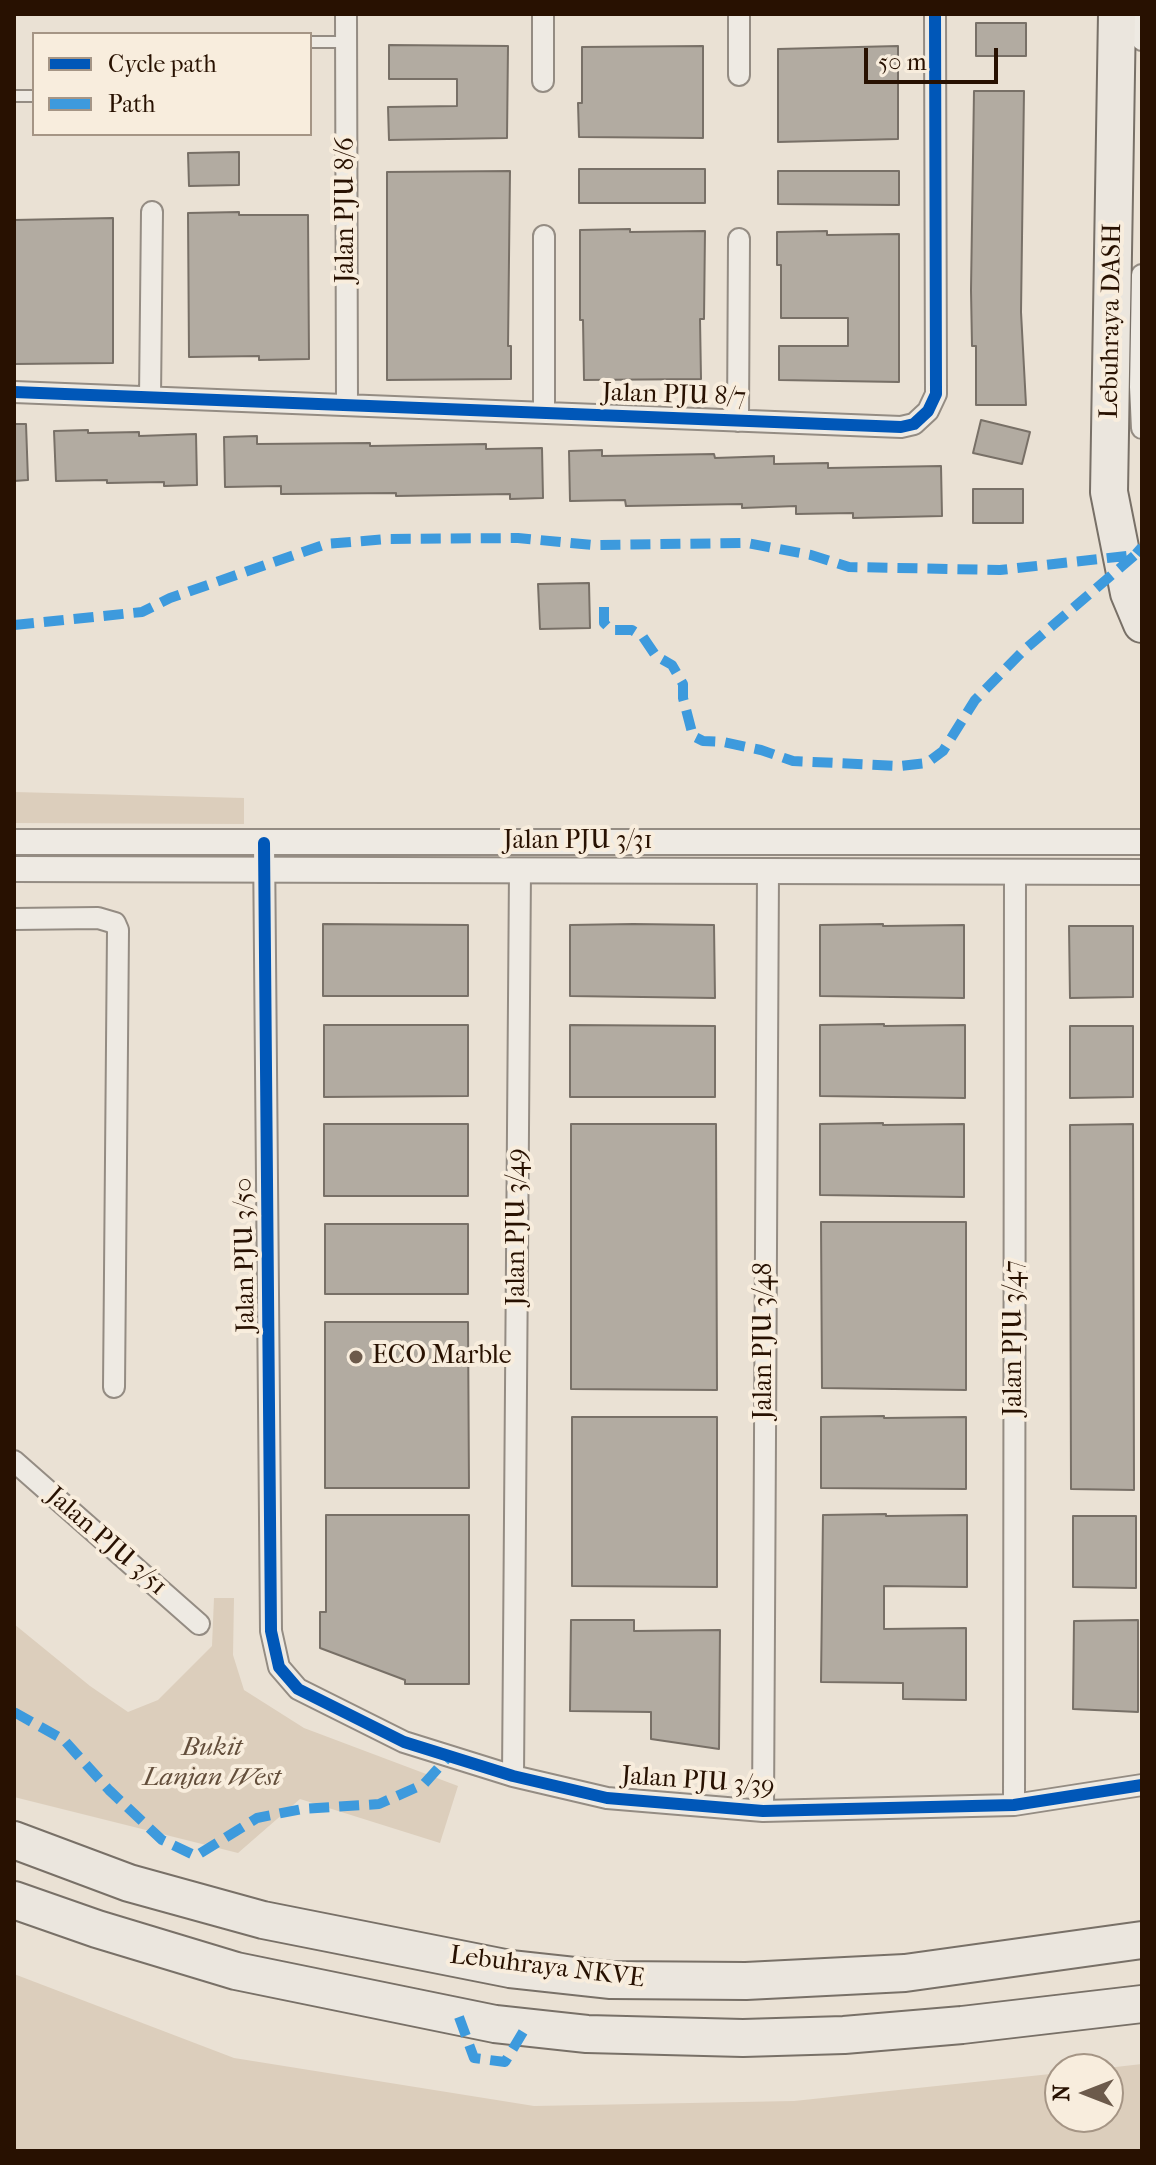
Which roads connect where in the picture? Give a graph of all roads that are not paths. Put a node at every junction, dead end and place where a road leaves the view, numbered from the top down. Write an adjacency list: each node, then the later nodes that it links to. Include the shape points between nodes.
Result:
1 (346, 14): 9 (street, Jalan PJU 8/6)
2 (543, 14): 11 (street)
3 (739, 14): 10 (street)
4 (935, 14): 20 (street, Jalan PJU 8/7, via 936,394 928,411 914,424 901,427)
5 (1117, 14): 22 (highway, Lebuhraya DASH, via 1109,492 1129,593)
6 (1139, 14): 7 (street)
7 (1142, 40)
8 (312, 42): 9 (lane)
9 (346, 42): 18 (street, Jalan PJU 8/6)
10 (739, 75)
11 (543, 81)
12 (152, 212): 17 (street)
13 (544, 236): 19 (street)
14 (739, 239): 20 (street)
15 (1142, 275): 21 (street)
16 (14, 392): 17 (street, Jalan PJU 8/7)
17 (150, 397): 18 (street, Jalan PJU 8/7)
18 (347, 405): 19 (street, Jalan PJU 8/7)
19 (544, 413): 20 (street, Jalan PJU 8/7)
20 (738, 421)
21 (1142, 428)
22 (1142, 624)
23 (14, 842): 25 (street, Jalan PJU 3/31)
24 (1142, 842): 25 (street, Jalan PJU 3/31)
25 (264, 843): 27 (street, Jalan PJU 3/50)
26 (14, 869): 27 (street, Jalan PJU 3/31)
27 (264, 870): 28 (street, Jalan PJU 3/31); 36 (street, Jalan PJU 3/50, via 271,1631)
28 (520, 870): 29 (street, Jalan PJU 3/31); 37 (street, Jalan PJU 3/49)
29 (768, 871): 30 (street, Jalan PJU 3/31); 40 (street, Jalan PJU 3/48)
30 (1015, 872): 31 (street, Jalan PJU 3/31); 39 (street, Jalan PJU 3/47)
31 (1142, 872)
32 (14, 919): 33 (street, via 98,918 115,923 118,930)
33 (114, 1387)
34 (14, 1461): 35 (street, Jalan PJU 3/51)
35 (199, 1624)
36 (279, 1667): 37 (street, Jalan PJU 3/39, via 298,1689 404,1742)
37 (513, 1776): 40 (street, Jalan PJU 3/39, via 607,1798)
38 (1142, 1785): 39 (street, Jalan PJU 3/39)
39 (1014, 1805): 40 (street, Jalan PJU 3/39)
40 (763, 1811)
41 (14, 1840): 43 (highway, Lebuhraya NKVE, via 129,1883 263,1920 510,1969 611,1980 746,1981 905,1973)
42 (14, 1900): 44 (highway, via 236,1971 495,2024 587,2034 844,2035)
43 (1142, 1940)
44 (1142, 2004)

